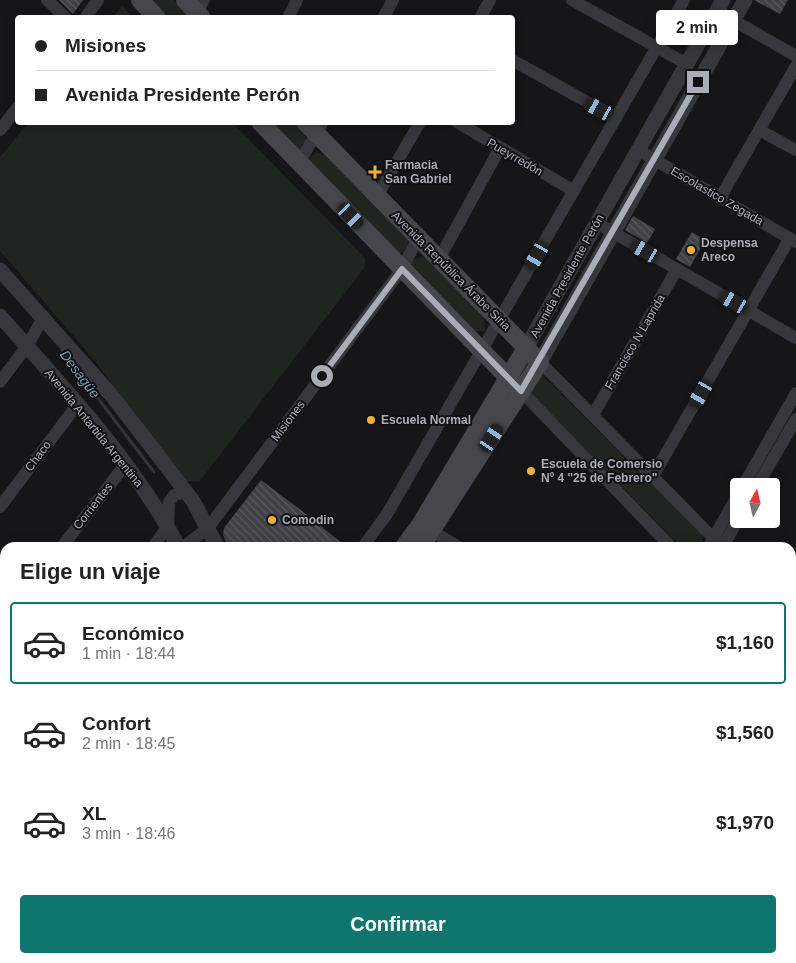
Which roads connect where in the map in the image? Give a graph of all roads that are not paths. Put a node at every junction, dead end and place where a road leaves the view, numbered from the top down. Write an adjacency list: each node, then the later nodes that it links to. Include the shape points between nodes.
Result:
1 (47, 0): 13 (street)
2 (98, 0): 14 (street)
3 (140, 0): 15 (main road)
4 (184, 0): 12 (main road)
5 (297, 0): 16 (street)
6 (393, 0): 17 (street)
7 (490, 0): 18 (street)
8 (684, 0): 20 (street)
9 (745, 0): 19 (street, Avenida Presidente Perón)
10 (580, 2): 20 (street)
11 (720, 6): 19 (street); 23 (street, Avenida Presidente Perón)
12 (201, 10)
13 (63, 15)
14 (87, 15)
15 (154, 15)
16 (290, 15)
17 (385, 15)
18 (482, 15)
19 (734, 21): 21 (street); 36 (street, Avenida Presidente Perón)
20 (656, 48): 23 (street); 26 (street)
21 (796, 56)
22 (515, 62): 26 (street)
23 (687, 64): 34 (street, Avenida Presidente Perón)
24 (796, 66): 32 (street)
25 (15, 110): 27 (street)
26 (616, 118): 38 (street)
27 (2, 124)
28 (263, 125): 37 (main road)
29 (418, 125): 39 (street)
30 (461, 125): 33 (street, Pueyrredón)
31 (315, 126): 37 (street); 39 (main road, Avenida República Árabe Siria)
32 (759, 130): 35 (street); 40 (street)
33 (500, 148): 38 (street, Pueyrredón); 45 (street)
34 (638, 150): 36 (street, Escolastico Zegada); 41 (street, Avenida Presidente Perón)
35 (796, 150)
36 (655, 160): 40 (street, Escolastico Zegada); 42 (street, Avenida Presidente Perón)
37 (299, 163): 46 (main road)
38 (574, 191): 52 (street)
39 (377, 196): 43 (main road, Avenida República Árabe Siria)
40 (720, 198): 44 (street, Escolastico Zegada)
41 (597, 223): 42 (street); 55 (street, Avenida Presidente Perón)
42 (614, 232): 47 (street); 57 (street, Avenida Presidente Perón)
43 (418, 238): 45 (main road, Avenida República Árabe Siria); 46 (street, Misiones)
44 (793, 240): 49 (street)
45 (439, 259): 52 (main road, Avenida República Árabe Siria)
46 (402, 269): 56 (main road); 73 (street, Misiones)
47 (676, 269): 49 (street); 63 (street, Francisco N Laprida)
48 (0, 270): 51 (street)
49 (749, 311): 53 (street); 66 (street)
50 (0, 316): 54 (street, Avenida Antartida Argentina)
51 (43, 318): 54 (street); 69 (street, via 113,397)
52 (500, 320): 55 (main road, Avenida República Árabe Siria); 56 (street)
53 (796, 338)
54 (27, 346): 59 (street); 62 (street, Avenida Antartida Argentina)
55 (526, 348): 57 (main road, Avenida República Árabe Siria); 58 (main road, Avenida Presidente Perón)
56 (482, 351): 58 (main road); 81 (street, via 387,514)
57 (540, 362): 60 (main road, Avenida Presidente Perón); 63 (street, Avenida República Árabe Siria)
58 (508, 378): 60 (main road); 74 (main road, Avenida Presidente Perón)
59 (0, 382)
60 (521, 391): 74 (main road, Avenida Presidente Perón); 85 (street)
61 (796, 393): 67 (street)
62 (77, 405): 65 (street, Avenida Antartida Argentina); 70 (street, Chaco)
63 (593, 415): 66 (street, Avenida República Árabe Siria)
64 (795, 421): 68 (street)
65 (126, 465): 72 (street, Avenida Antartida Argentina); 76 (street, Corrientes)
66 (653, 476): 86 (street, Avenida República Árabe Siria)
67 (748, 478)
68 (762, 478)
69 (186, 492): 72 (street, via 174,494 169,502); 73 (street)
70 (0, 507)
71 (730, 515): 87 (street)
72 (168, 526): 77 (street); 78 (street, Avenida Antartida Argentina)
73 (208, 528): 79 (street, Misiones); 80 (street)
74 (426, 528): 82 (main road, Avenida Presidente Perón); 83 (main road, Avenida Presidente Perón); 84 (street)
75 (731, 528): 88 (street)
76 (66, 542)
77 (156, 542)
78 (177, 542)
79 (188, 542)
80 (215, 542)
81 (366, 542)
82 (410, 542)
83 (422, 542)
84 (450, 542)
85 (666, 542)
86 (715, 542)
87 (719, 542)
88 (720, 542)

